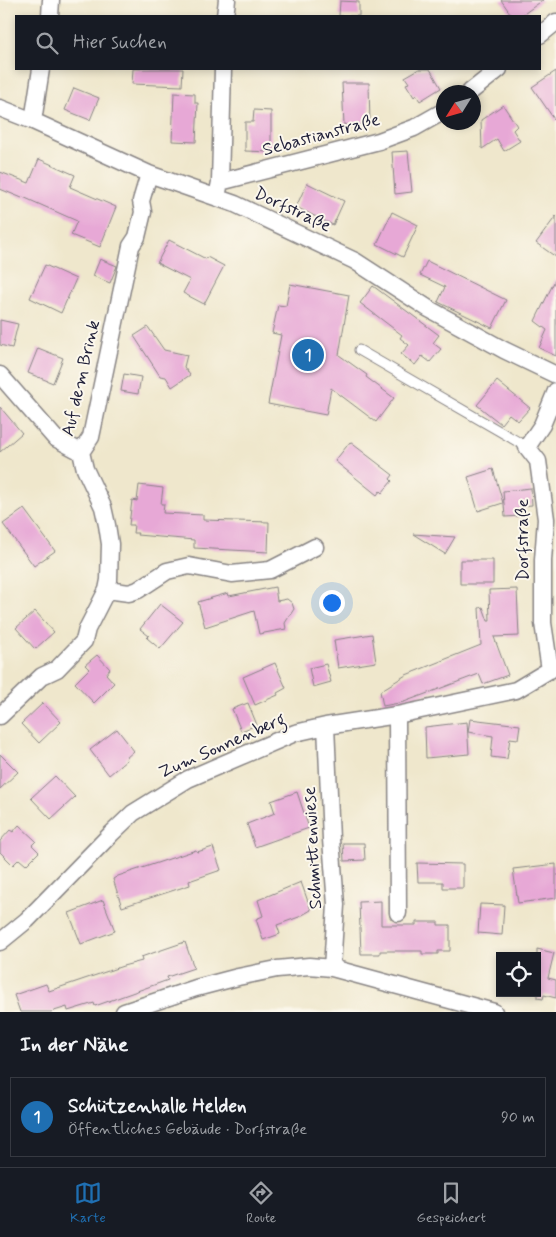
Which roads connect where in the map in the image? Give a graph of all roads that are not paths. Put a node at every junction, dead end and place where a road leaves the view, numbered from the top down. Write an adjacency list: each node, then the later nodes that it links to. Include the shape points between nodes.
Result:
1 (52, 0): 3 (street)
2 (227, 0): 4 (street)
3 (50, 15)
4 (226, 15)
5 (556, 22): 6 (street)
6 (541, 34)
7 (41, 70): 13 (street)
8 (223, 70): 15 (street)
9 (498, 70): 10 (street)
10 (479, 85)
11 (0, 108): 13 (street, Dorfstraße)
12 (436, 116): 15 (street, Sebastianstraße, via 379,141)
13 (33, 121): 14 (street, Dorfstraße)
14 (149, 174): 15 (street, Dorfstraße); 21 (street, Auf dem Brink, via 91,438)
15 (218, 189): 18 (street, Dorfstraße, via 355,261 429,309)
16 (359, 350): 20 (lane)
17 (0, 375): 21 (street, via 55,438)
18 (556, 375)
19 (556, 391): 20 (street, via 542,425)
20 (527, 447): 24 (street, Dorfstraße, via 538,461 546,519 542,560 543,623)
21 (82, 452): 23 (street, Auf dem Brink, via 85,469 103,507 107,525 110,544)
22 (315, 547): 23 (street, via 270,570 232,574 188,566 167,571 138,590)
23 (107, 590): 26 (street, Auf dem Brink, via 84,641 57,669 42,676)
24 (553, 668): 25 (street, Zum Sonnenberg, via 516,690)
25 (397, 715): 27 (street, Zum Sonnenberg); 28 (street)
26 (0, 716)
27 (326, 726): 29 (street, Zum Sonnenberg, via 295,733 257,749 188,779 149,802 133,813 27,920); 30 (street, Schmittenwiese, via 336,906)
28 (398, 913)
29 (0, 942)
30 (332, 968): 31 (street, via 308,966 238,977); 32 (street)
31 (124, 1012)
32 (494, 1012)

